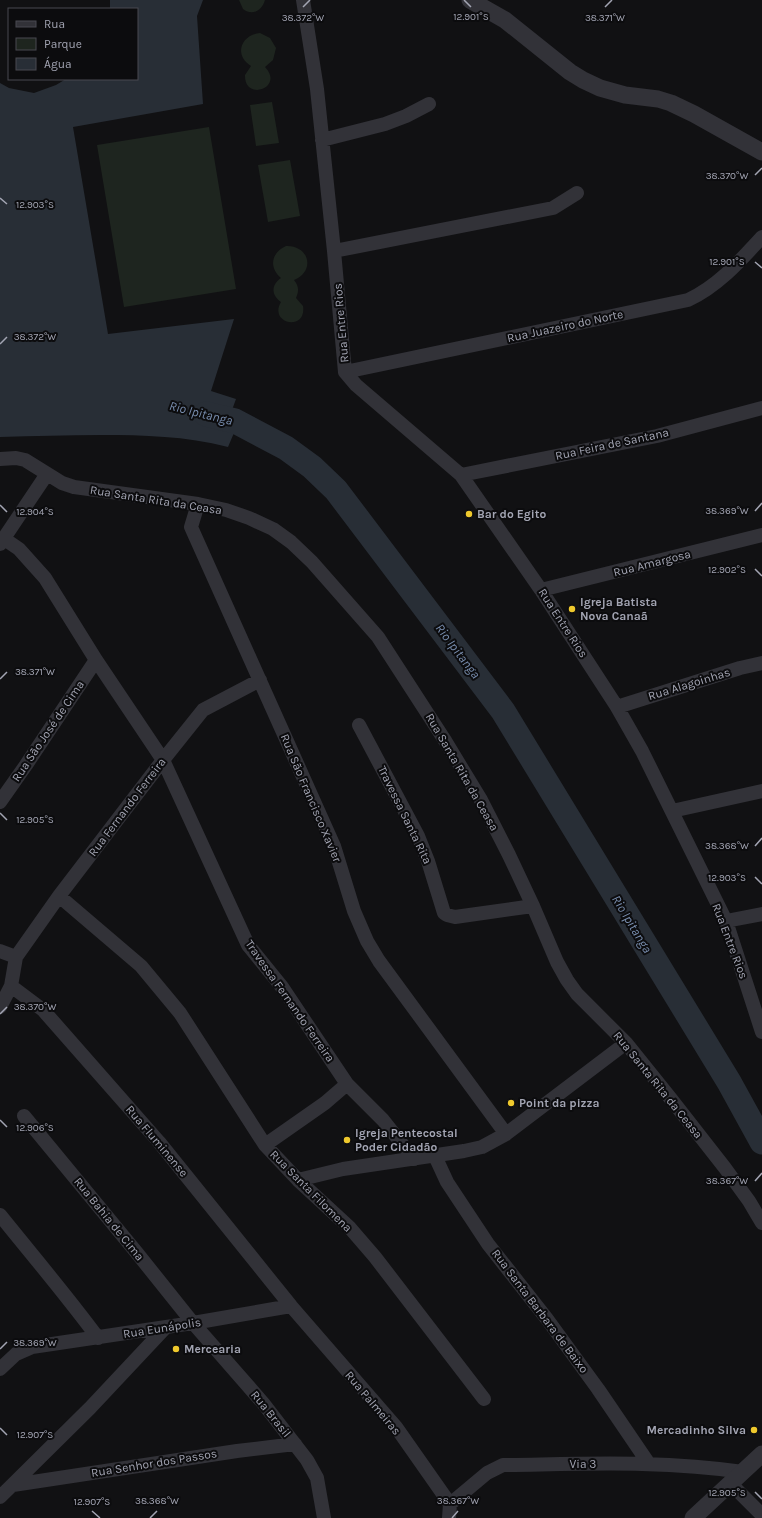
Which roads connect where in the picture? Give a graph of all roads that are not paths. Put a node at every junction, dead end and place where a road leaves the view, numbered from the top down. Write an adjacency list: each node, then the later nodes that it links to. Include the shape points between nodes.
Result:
1 (303, 0): 4 (street, Rua Entre Rios)
2 (470, 0): 5 (street, via 505,20 582,80 626,95 671,103)
3 (429, 104): 4 (street, via 385,124)
4 (322, 140): 8 (street, Rua Entre Rios)
5 (762, 152)
6 (577, 193): 8 (street, via 553,208)
7 (762, 237): 9 (street, Rua Juazeiro do Norte, via 720,281 688,300)
8 (334, 251): 9 (street, Rua Entre Rios)
9 (345, 372): 13 (street, Rua Entre Rios, via 356,385)
10 (762, 408): 13 (street, Rua Feira de Santana, via 657,436)
11 (0, 459): 12 (street, Rua Santa Rita da Ceasa, via 26,460)
12 (47, 474): 14 (street, Rua Santa Rita da Ceasa, via 74,487); 16 (street)
13 (461, 475): 17 (street, Rua Entre Rios)
14 (198, 504): 20 (street, Rua São Francisco Xavier, via 191,527); 28 (street, Rua Santa Rita da Ceasa, via 226,510 273,529 312,562 378,637 481,800)
15 (762, 535): 17 (street, Rua Amargosa)
16 (2, 541): 18 (street, via 19,549 45,578)
17 (541, 590): 21 (street, Rua Entre Rios)
18 (96, 660): 23 (street); 25 (street, Rua São José de Cima)
19 (762, 663): 21 (street, Rua Alagoinhas)
20 (260, 680): 23 (street, Rua Fernando Ferreira, via 203,710); 39 (street, Rua São Francisco Xavier, via 334,846 354,911 367,941)
21 (617, 707): 26 (street, Rua Entre Rios)
22 (359, 725): 28 (street, Travessa Santa Rita, via 418,836 444,912 455,917)
23 (163, 760): 27 (street, Rua Fernando Ferreira); 37 (street, Travessa Fernando Ferreira, via 248,945 282,987)
24 (762, 791): 26 (street)
25 (0, 802)
26 (672, 811): 30 (street, Rua Entre Rios)
27 (60, 896): 32 (street, Rua Fernando Ferreira); 40 (street, Rua Santa Filomena, via 141,966 180,1013)
28 (533, 906): 36 (street, Rua Santa Rita da Ceasa, via 557,962 570,985)
29 (762, 914): 30 (street)
30 (726, 921): 35 (street, Rua Entre Rios)
31 (0, 952): 32 (street)
32 (16, 957): 33 (street)
33 (11, 986): 34 (street); 46 (street, Rua Fluminense, via 43,1010 159,1142)
34 (0, 1007)
35 (762, 1032)
36 (626, 1043): 39 (street); 45 (street, Rua Santa Rita da Ceasa, via 725,1168)
37 (347, 1084): 40 (street, via 325,1103); 42 (street, Travessa Fernando Ferreira, via 383,1120)
38 (24, 1116): 47 (street, Rua Bahia de Cima)
39 (506, 1134): 41 (street, via 482,1147)
40 (265, 1145): 43 (street, Rua Santa Filomena)
41 (435, 1156): 42 (street); 54 (street, Rua Santa Barbara de Baixo, via 448,1182 488,1244 594,1382)
42 (414, 1159): 43 (street, via 343,1169)
43 (298, 1180): 51 (street, Rua Santa Filomena, via 350,1228 375,1257)
44 (0, 1215): 49 (street, via 64,1292)
45 (762, 1223)
46 (291, 1306): 47 (street, Rua Eunápolis); 59 (street, Rua Palmeiras, via 396,1428)
47 (193, 1323): 48 (street, Rua Eunápolis); 52 (street, Rua Brasil, via 245,1381)
48 (166, 1327): 49 (street, Rua Eunápolis); 57 (street)
49 (98, 1338): 50 (street, Rua Eunápolis, via 32,1347 16,1354)
50 (0, 1369)
51 (484, 1399)
52 (295, 1444): 57 (street, Rua Senhor dos Passos, via 237,1450); 61 (street, Rua Brasil, via 308,1460 317,1478)
53 (762, 1454): 55 (street)
54 (649, 1464): 55 (street, Via 3, via 709,1467); 59 (street, Via 3, via 503,1465 487,1473)
55 (742, 1472): 56 (street)
56 (730, 1483): 60 (street); 63 (street)
57 (13, 1485): 58 (street)
58 (0, 1498)
59 (450, 1504): 62 (street)
60 (762, 1515)
61 (324, 1518)
62 (449, 1518)
63 (694, 1518)

